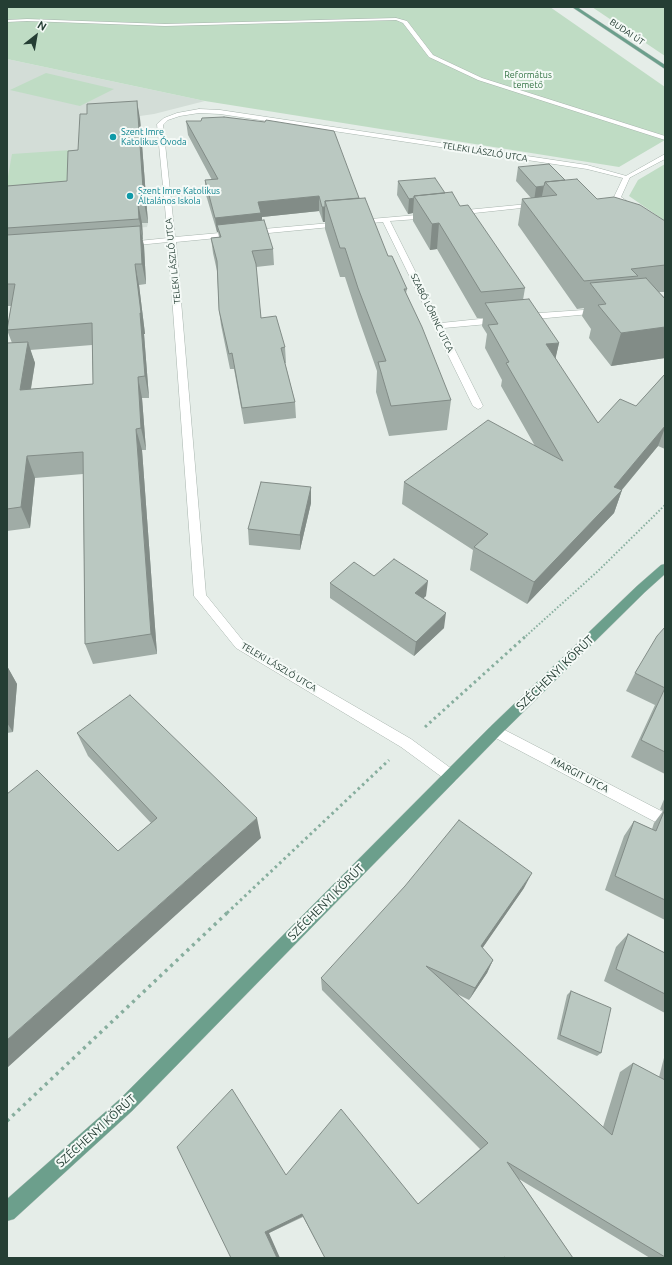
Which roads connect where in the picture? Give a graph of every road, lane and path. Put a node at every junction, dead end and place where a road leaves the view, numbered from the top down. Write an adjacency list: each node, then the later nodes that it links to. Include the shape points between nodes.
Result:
1 (574, 7): 3 (main road, BUDAI ÚT)
2 (7, 21): 6 (street, via 165,25 396,19 405,22 431,56 480,79)
3 (651, 58): 4 (main road, BUDAI ÚT); 5 (main road, BUDAI ÚT)
4 (665, 67)
5 (665, 70)
6 (665, 138)
7 (665, 156): 8 (street)
8 (627, 177): 10 (street, via 613,197); 14 (street, TELEKI LÁSZLÓ UTCA, via 587,167 220,112 199,111 179,114 160,124)
9 (545, 204): 11 (street)
10 (635, 210)
11 (450, 214)
12 (434, 215): 13 (street)
13 (386, 220): 14 (street); 17 (street, SZABÓ LŐRINC UTCA)
14 (172, 241): 15 (street); 24 (street, TELEKI LÁSZLÓ UTCA, via 200,596 240,645)
15 (123, 244)
16 (610, 310): 17 (street)
17 (438, 326): 18 (street, SZABÓ LŐRINC UTCA)
18 (478, 406)
19 (665, 505): 24 (path, via 598,571)
20 (665, 561): 22 (main road, SZÉCHENYI KÖRÚT)
21 (665, 568): 22 (main road, SZÉCHENYI KÖRÚT)
22 (641, 589): 23 (main road, SZÉCHENYI KÖRÚT)
23 (495, 731): 25 (main road, SZÉCHENYI KÖRÚT); 26 (street, MARGIT UTCA)
24 (406, 743): 25 (street, TELEKI LÁSZLÓ UTCA); 27 (path)
25 (451, 776): 28 (main road, SZÉCHENYI KÖRÚT, via 126,1105)
26 (665, 820)
27 (7, 1121)
28 (7, 1212)

